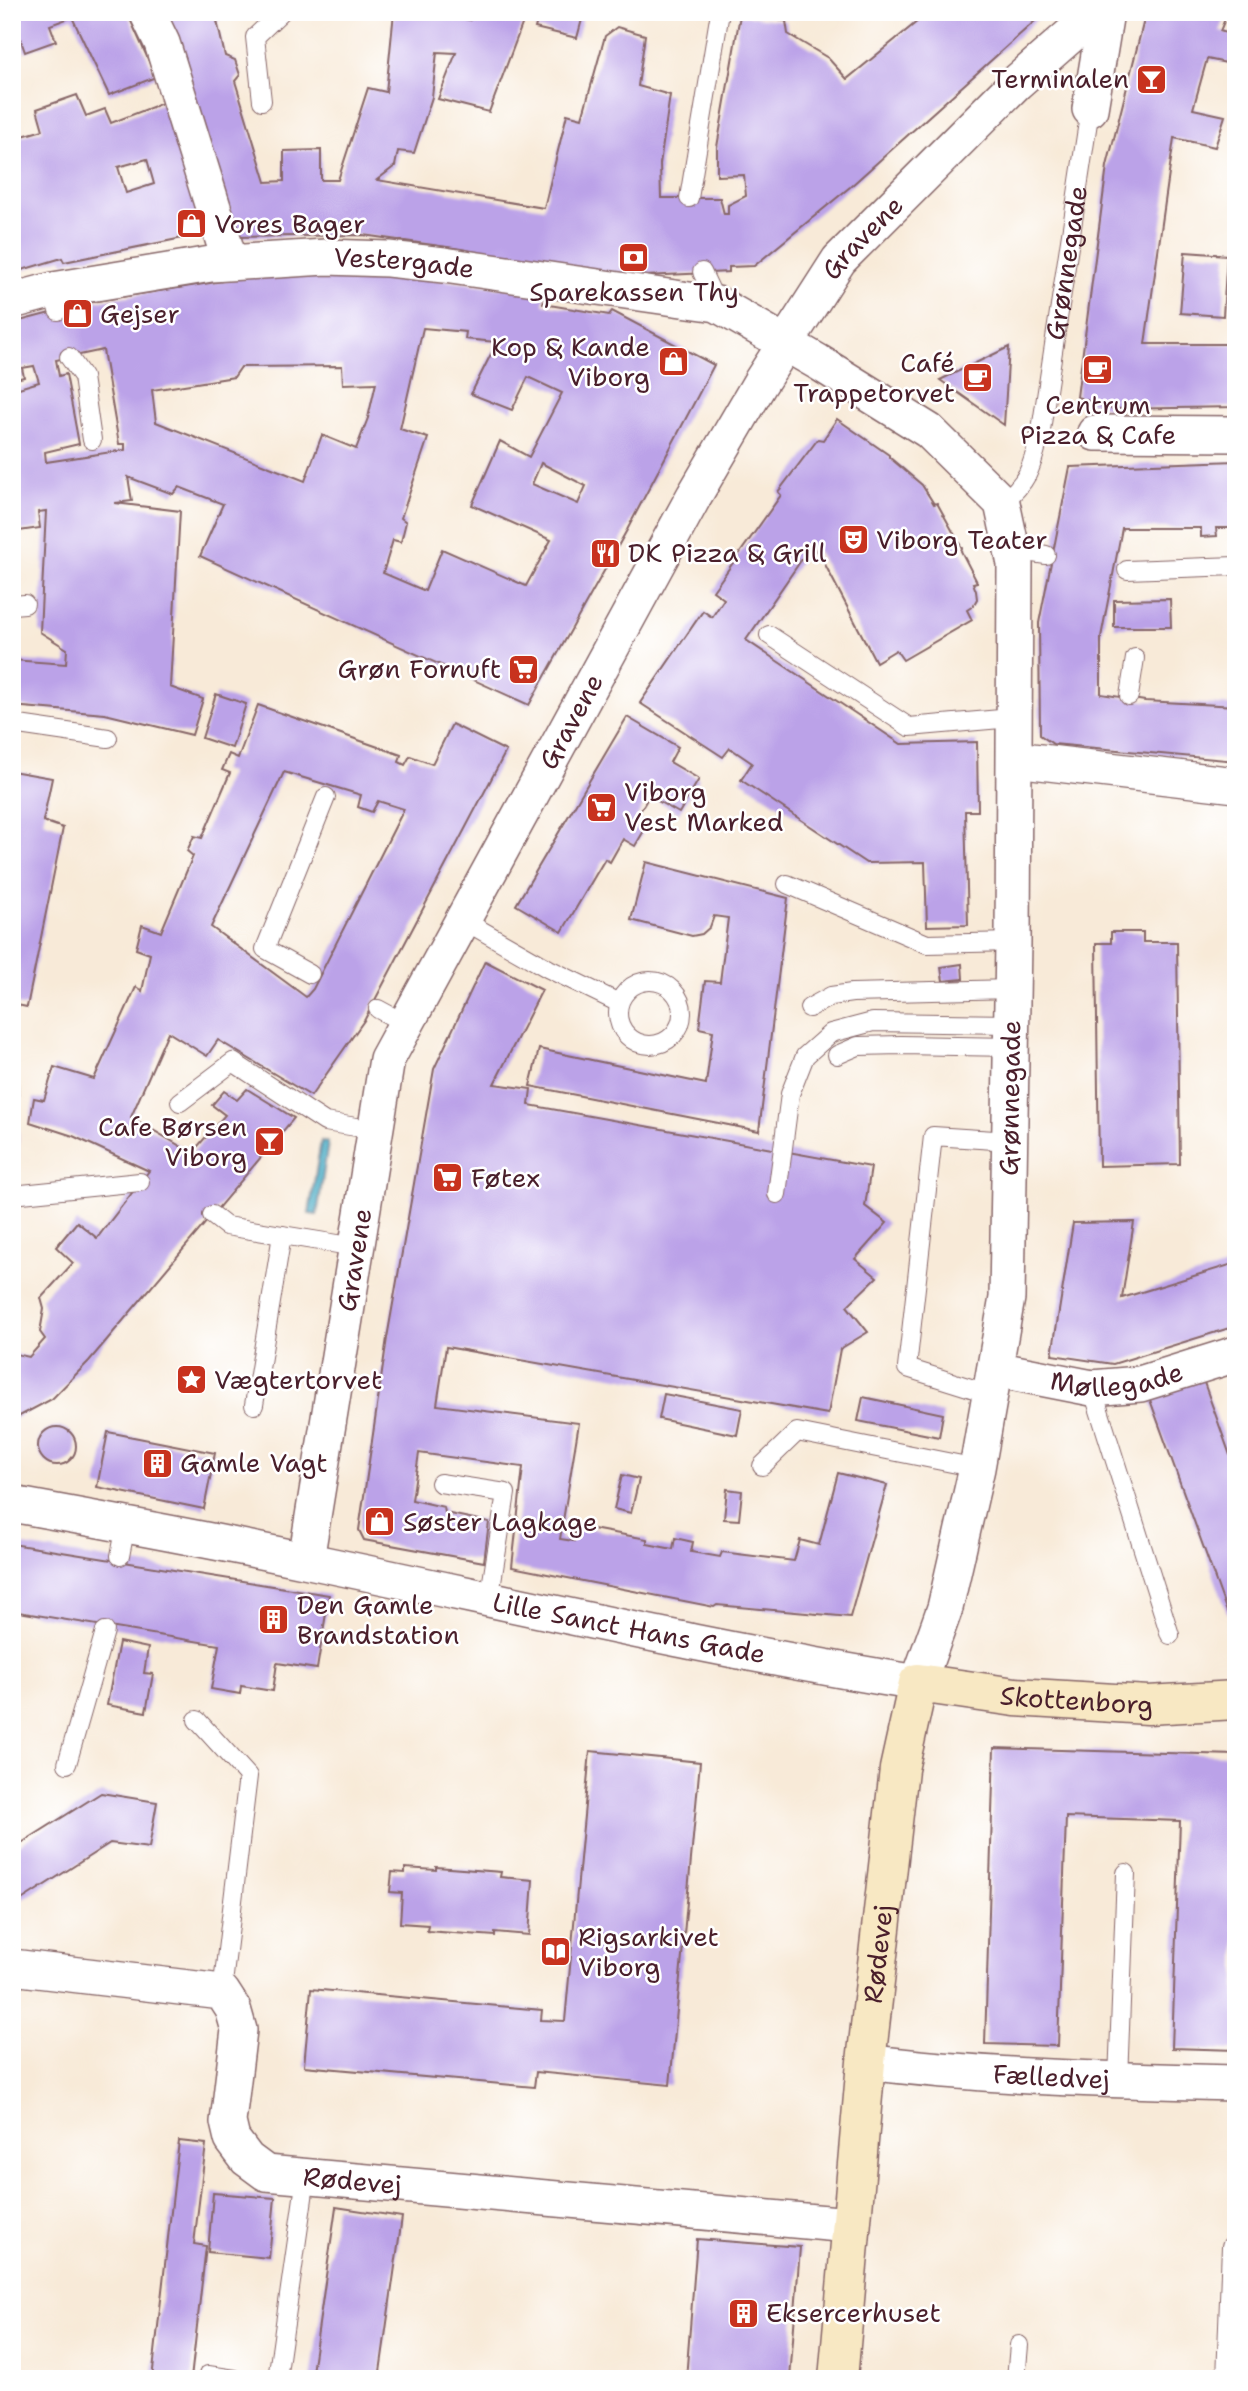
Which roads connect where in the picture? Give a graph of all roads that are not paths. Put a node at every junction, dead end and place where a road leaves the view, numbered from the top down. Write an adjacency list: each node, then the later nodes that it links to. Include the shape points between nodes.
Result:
1 (147, 12): 9 (street, via 162,43)
2 (281, 12): 6 (lane, via 255,37)
3 (720, 12): 8 (lane)
4 (1097, 12): 13 (street, Gravene, via 1016,83 839,260)
5 (1106, 12): 7 (street, Grønnegade)
6 (262, 101)
7 (1090, 109): 18 (lane, Grønnegade, via 1041,430 1031,470)
8 (689, 198)
9 (230, 262): 11 (street, Vestergade, via 56,300); 12 (street, Vestergade, via 387,259)
10 (702, 272): 12 (lane)
11 (12, 300)
12 (717, 304): 13 (street, Vestergade)
13 (786, 343): 18 (street, via 929,430); 31 (street, Gravene, via 694,496)
14 (69, 357): 17 (lane, via 83,377)
15 (1095, 433): 16 (street)
16 (1236, 434)
17 (92, 440)
18 (1002, 503): 24 (street, Grønnegade, via 1029,553 1015,564)
19 (1236, 566): 20 (lane)
20 (1127, 570)
21 (769, 635): 24 (lane, via 909,727)
22 (1135, 658): 23 (lane)
23 (1129, 696)
24 (1012, 718): 27 (street, Grønnegade)
25 (12, 724): 26 (lane)
26 (108, 738)
27 (1014, 759): 28 (street, via 1121,762); 32 (street, Grønnegade)
28 (1236, 785)
29 (326, 797): 33 (lane, via 265,949)
30 (788, 884): 32 (lane, via 927,944)
31 (463, 920): 35 (lane); 40 (street, Gravene, via 392,1016)
32 (1013, 942): 34 (street, Grønnegade)
33 (310, 974)
34 (1012, 989): 36 (lane, via 852,993 831,996); 37 (street, Grønnegade)
35 (619, 1003)
36 (809, 1008)
37 (1011, 1036): 38 (lane, via 859,1046); 41 (street, Grønnegade); 43 (lane, via 873,1022 831,1033 805,1056 790,1094)
38 (837, 1055)
39 (180, 1102): 40 (lane, via 233,1062 325,1122)
40 (375, 1130): 47 (street, Gravene)
41 (1010, 1141): 49 (street, Grønnegade, via 1007,1298); 49 (lane, via 933,1136 907,1368)
42 (141, 1182): 44 (lane)
43 (777, 1194)
44 (12, 1195)
45 (212, 1215): 46 (lane, via 226,1226)
46 (282, 1235): 47 (lane); 51 (lane)
47 (356, 1247): 56 (street, Gravene)
48 (1236, 1354): 50 (street, Møllegade, via 1140,1384)
49 (992, 1381): 50 (street, Møllegade); 53 (street, Grønnegade)
50 (1092, 1388): 59 (lane)
51 (254, 1405)
52 (762, 1466): 53 (lane, via 797,1432)
53 (977, 1468): 60 (street, Grønnegade, via 945,1608)
54 (440, 1483): 57 (lane, via 506,1493)
55 (12, 1504): 56 (street, Lille Sanct Hans Gade, via 123,1540)
56 (306, 1560): 57 (street, Lille Sanct Hans Gade)
57 (489, 1600): 60 (street, Lille Sanct Hans Gade)
58 (106, 1632): 63 (lane)
59 (1170, 1634)
60 (918, 1683): 61 (street, Skottenborg, via 1015,1697 1095,1702); 67 (street, Rødevej, via 899,1769)
61 (1236, 1700)
62 (197, 1720): 66 (lane, via 248,1776)
63 (67, 1764)
64 (1126, 1873): 68 (lane)
65 (12, 1967): 66 (street)
66 (222, 1992): 70 (street, Rødevej, via 239,2030 229,2122 232,2140 247,2159 267,2173)
67 (866, 2062): 68 (street, Fælledvej); 71 (street, Rødevej)
68 (1118, 2080): 69 (street, Fælledvej)
69 (1236, 2083)
70 (306, 2176): 71 (street, Rødevej); 76 (lane)
71 (850, 2225): 77 (street, Rødevej)
72 (1236, 2246): 79 (lane, via 1231,2246)
73 (1019, 2345): 78 (lane)
74 (208, 2375): 75 (lane)
75 (235, 2379)
76 (277, 2379)
77 (838, 2379)
78 (1016, 2379)
79 (1226, 2379)

